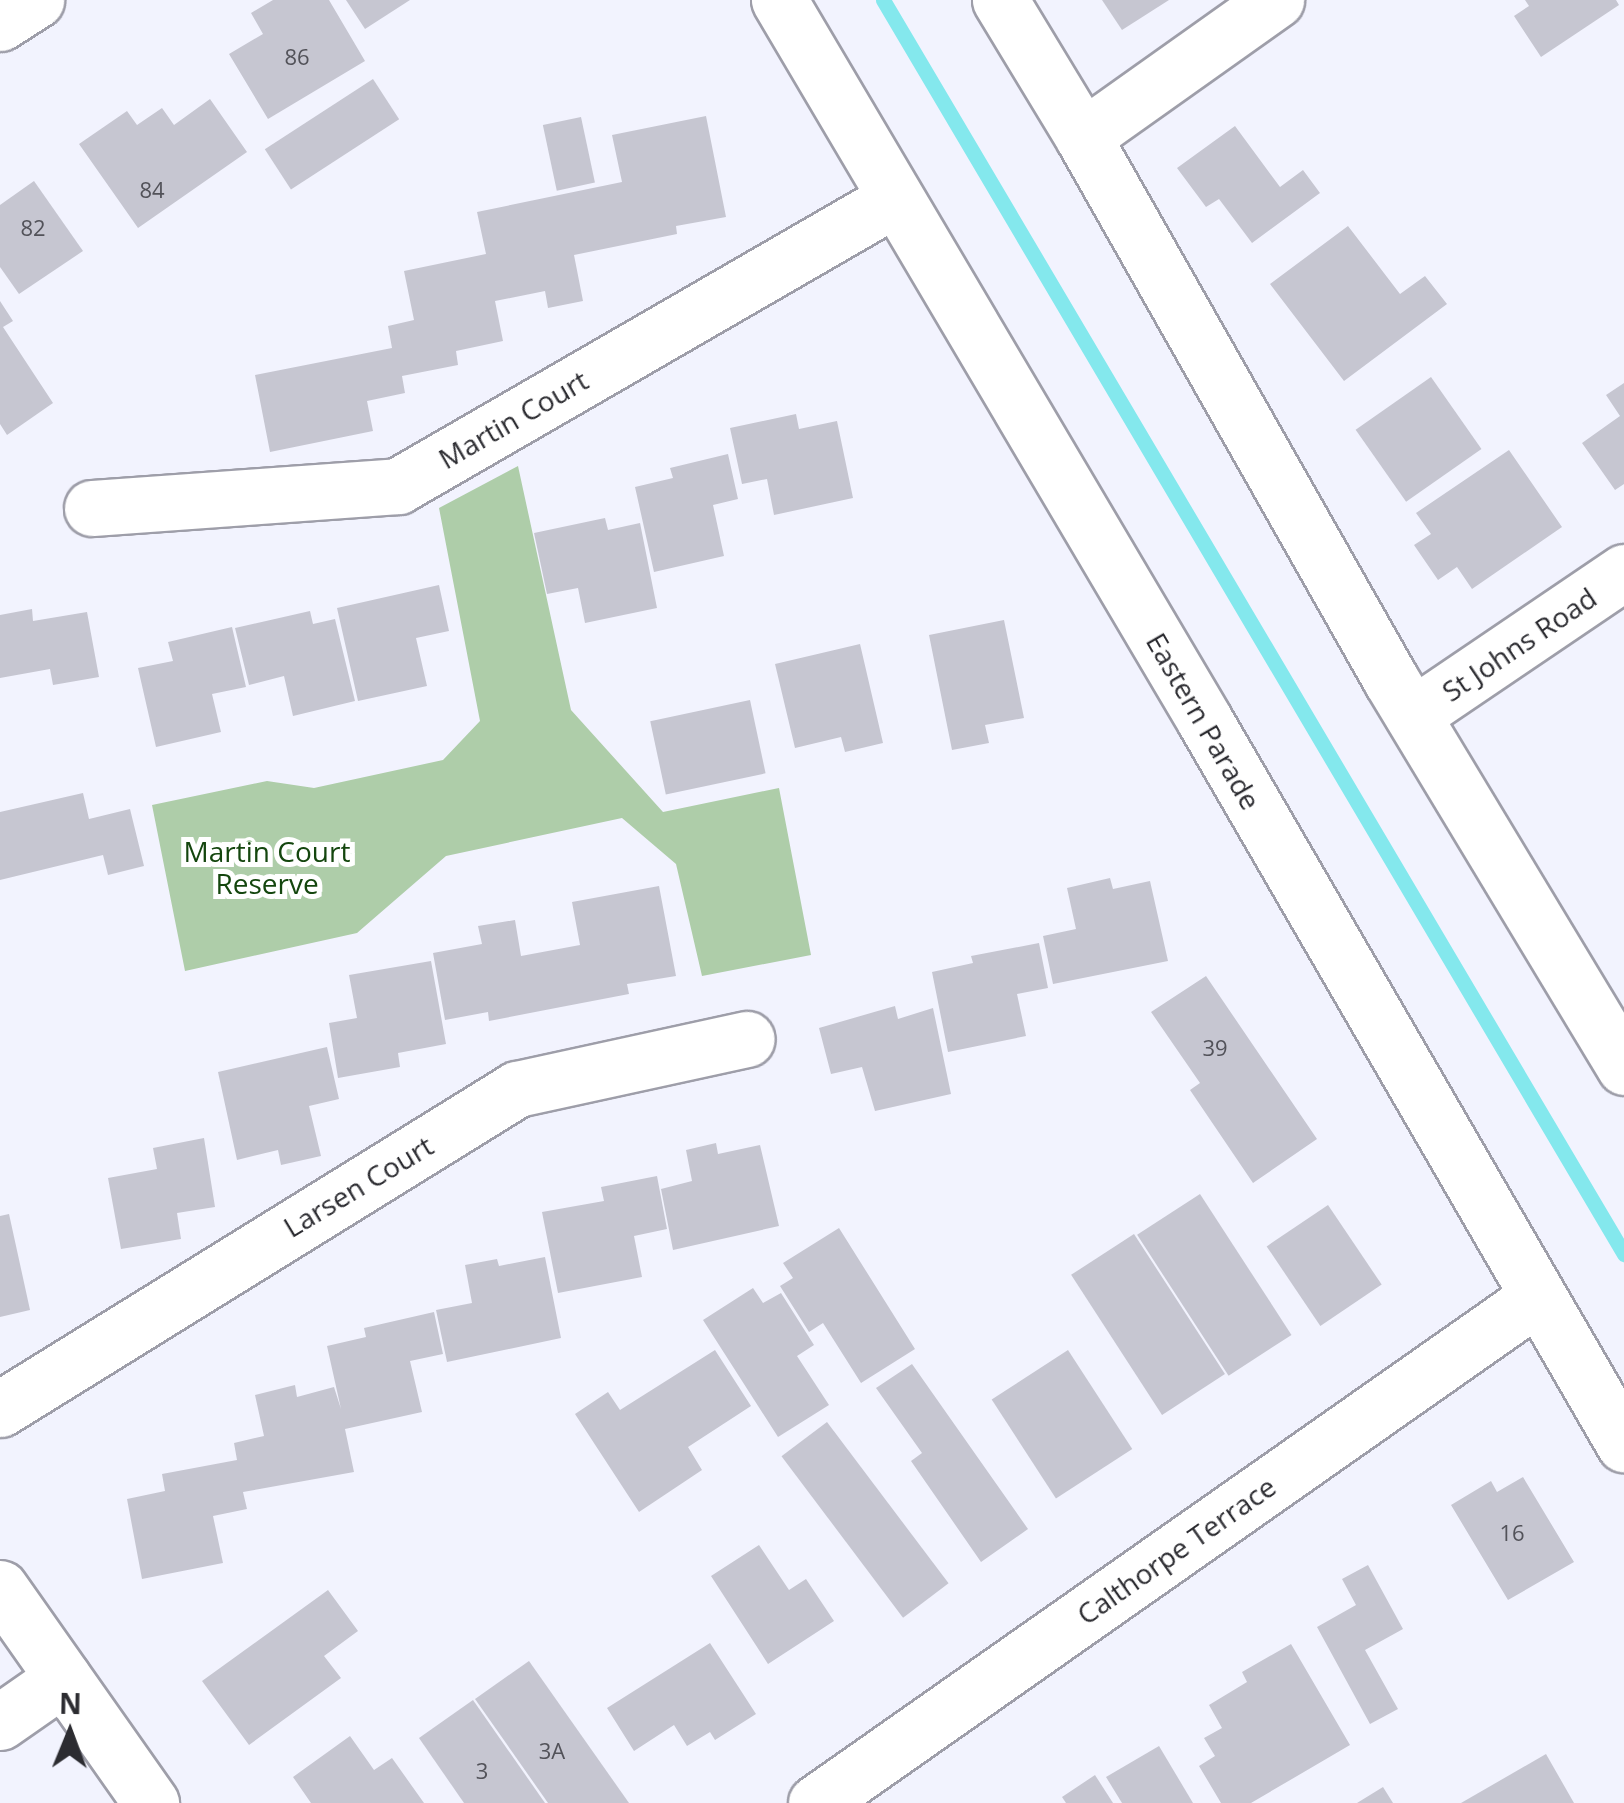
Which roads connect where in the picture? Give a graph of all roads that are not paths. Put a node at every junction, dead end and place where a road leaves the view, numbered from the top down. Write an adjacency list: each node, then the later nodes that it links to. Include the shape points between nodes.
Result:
1 (36, 0): 5 (street)
2 (779, 0): 7 (street, Eastern Parade)
3 (1000, 0): 6 (street)
4 (1276, 0): 6 (street)
5 (0, 23)
6 (1083, 137): 10 (street)
7 (894, 200): 8 (street, Martin Court, via 398,486); 13 (street, Eastern Parade, via 1215,738)
8 (92, 508)
9 (1624, 572): 10 (street, St Johns Road)
10 (1413, 715): 12 (street)
11 (746, 1039): 14 (street, Larsen Court, via 517,1089)
12 (1624, 1067)
13 (1536, 1298): 15 (street, Eastern Parade); 20 (street, Calthorpe Terrace)
14 (0, 1409)
15 (1624, 1444)
16 (0, 1588): 17 (street)
17 (64, 1678): 18 (street); 19 (street)
18 (0, 1722)
19 (151, 1803)
20 (816, 1803)

